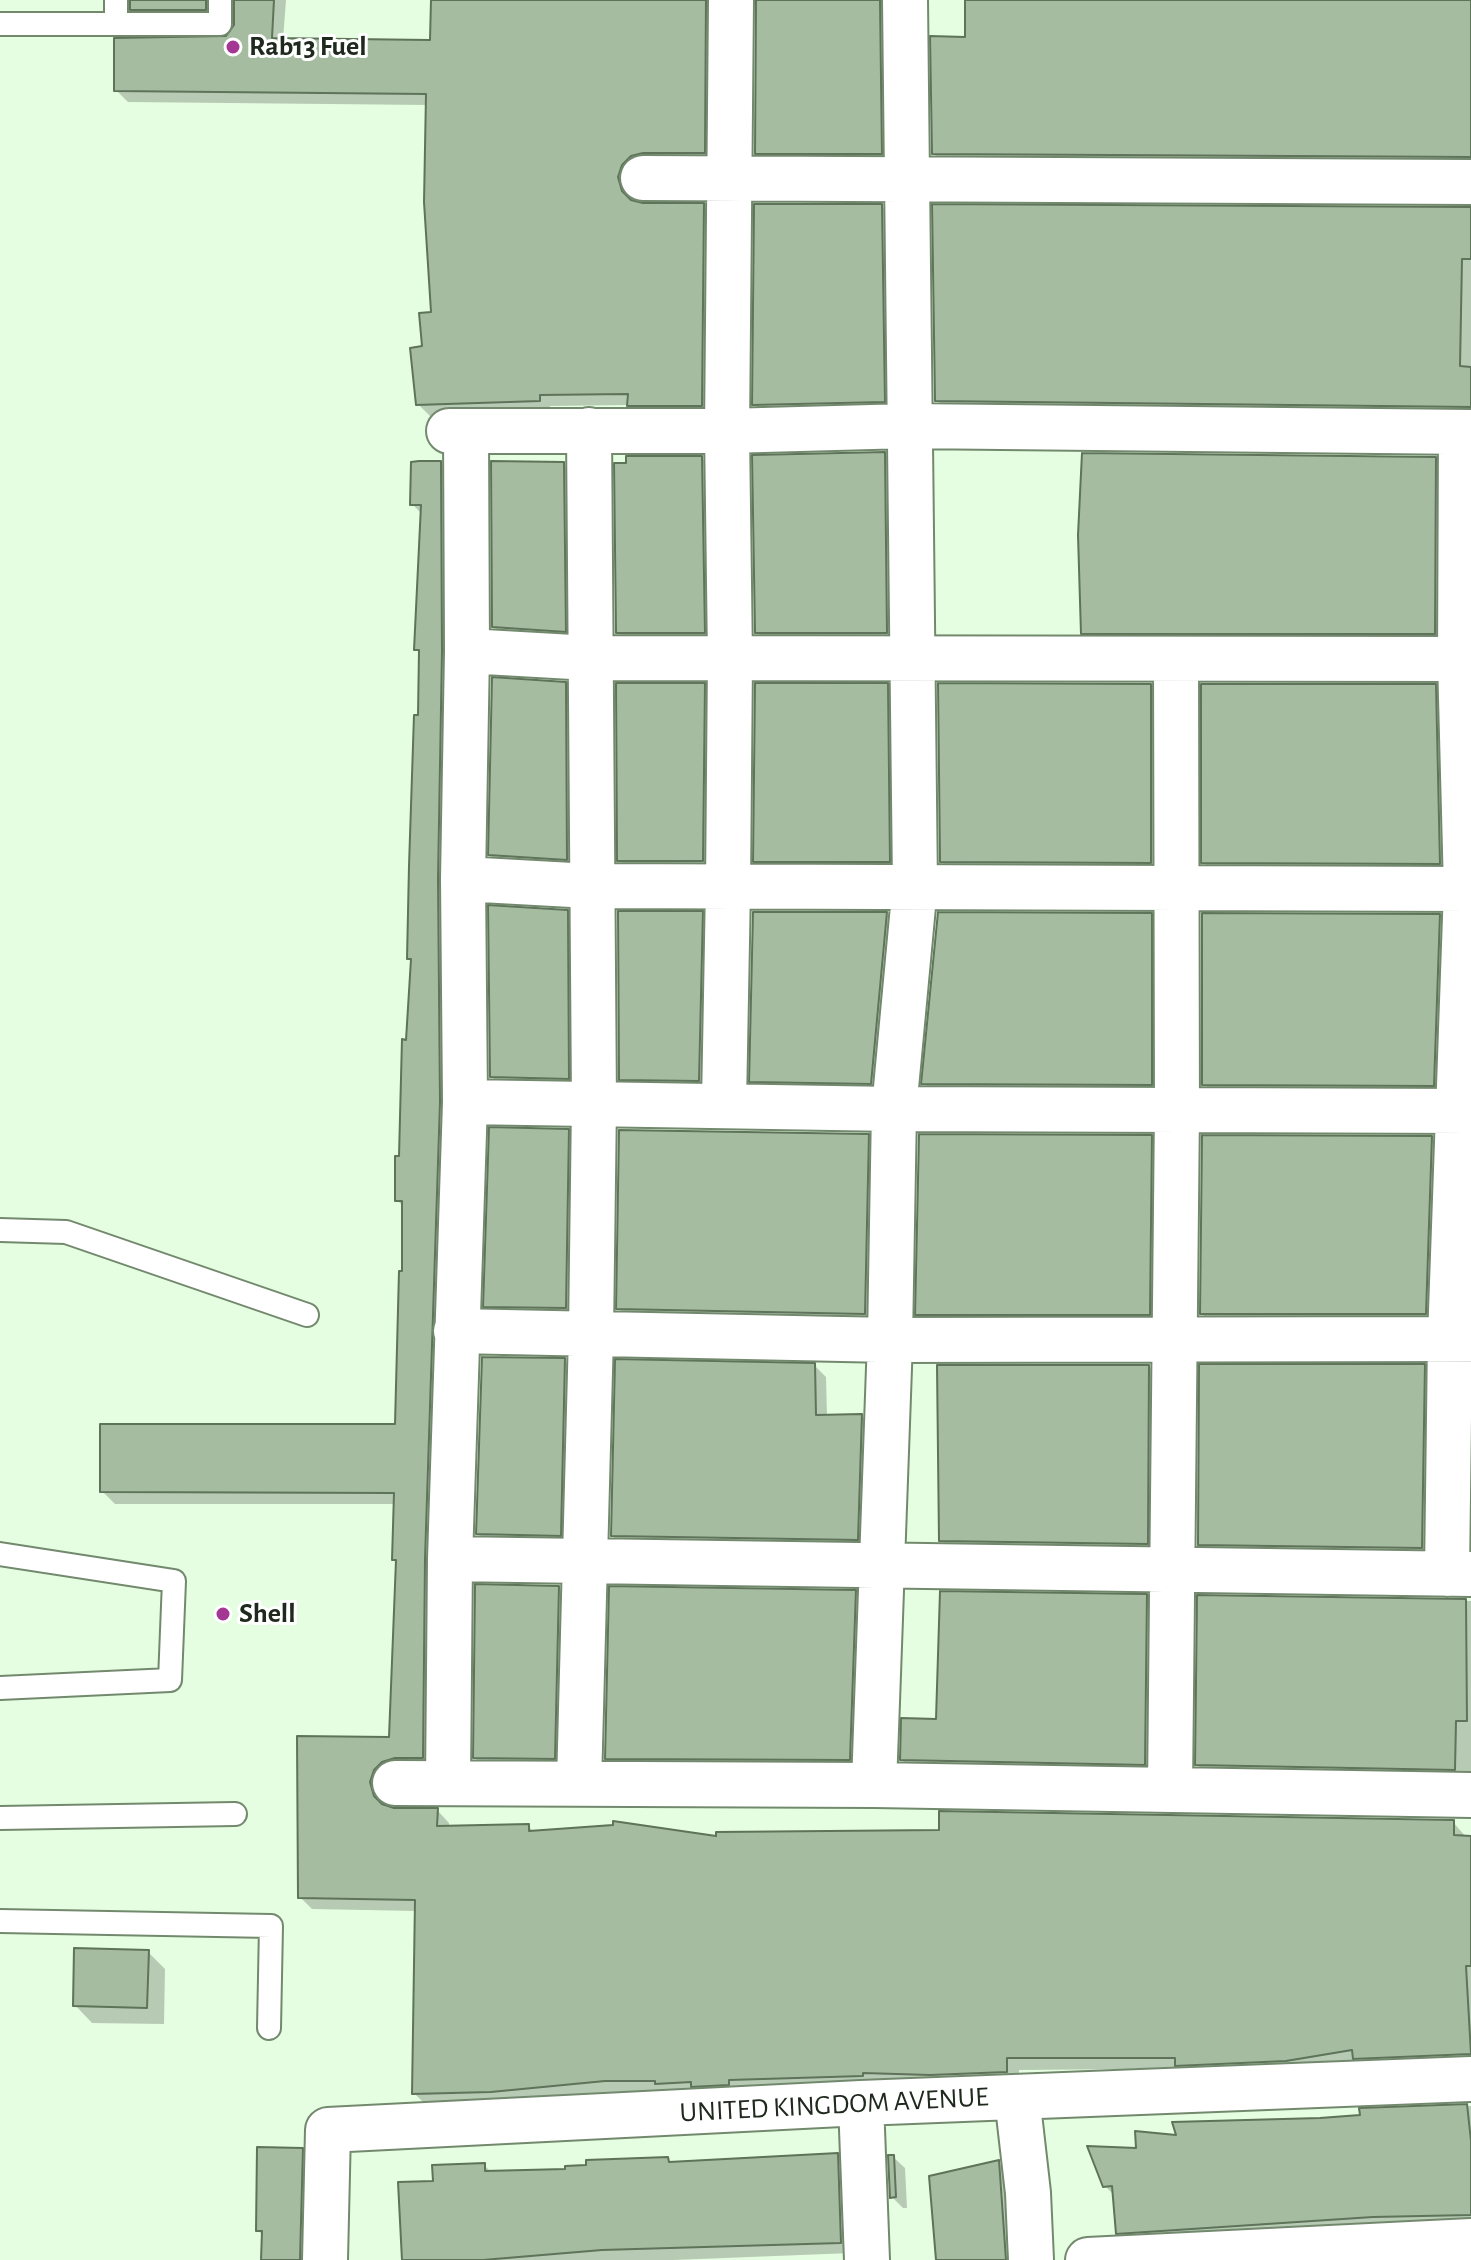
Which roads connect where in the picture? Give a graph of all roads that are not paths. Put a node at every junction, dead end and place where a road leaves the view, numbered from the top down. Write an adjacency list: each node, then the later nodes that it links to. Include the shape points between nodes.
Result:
1 (116, 0): 6 (lane)
2 (220, 0): 6 (lane, via 220,24)
3 (731, 0): 8 (street)
4 (905, 0): 9 (street)
5 (0, 24): 6 (lane)
6 (116, 24)
7 (643, 178): 8 (street)
8 (731, 179): 9 (street); 13 (street)
9 (905, 181): 10 (street); 11 (street)
10 (1471, 182)
11 (908, 426): 13 (street); 14 (street); 20 (street)
12 (589, 430): 13 (street); 15 (street, via 458,432); 16 (street)
13 (727, 431): 17 (street)
14 (1466, 432): 19 (street)
15 (467, 651): 16 (street); 21 (street)
16 (590, 658): 17 (street); 23 (street)
17 (730, 659): 20 (street); 24 (street)
18 (1176, 659): 19 (street); 20 (street); 25 (street)
19 (1466, 659): 26 (street)
20 (912, 660): 22 (street)
21 (463, 879): 23 (street); 27 (street)
22 (915, 885): 24 (street); 25 (street); 30 (street)
23 (590, 886): 24 (street); 28 (street)
24 (728, 887): 29 (street)
25 (1175, 888): 26 (street); 31 (street)
26 (1469, 889): 32 (street)
27 (465, 1102): 28 (street); 35 (street)
28 (594, 1103): 29 (street); 36 (street)
29 (724, 1104): 30 (street)
30 (894, 1109): 31 (street); 38 (street)
31 (1177, 1109): 32 (street); 39 (street)
32 (1464, 1111): 37 (street)
33 (0, 1230): 34 (lane, via 66,1232)
34 (307, 1315)
35 (456, 1331): 36 (street); 41 (street)
36 (591, 1334): 38 (street); 42 (street)
37 (1460, 1339): 39 (street); 45 (street)
38 (890, 1340): 39 (street); 43 (street)
39 (1175, 1340): 44 (street)
40 (0, 1554): 46 (lane, via 174,1581 170,1680)
41 (450, 1559): 42 (street); 48 (street)
42 (586, 1562): 43 (street); 49 (street)
43 (882, 1567): 44 (street); 50 (street)
44 (1174, 1571): 45 (street); 51 (street)
45 (1459, 1574)
46 (0, 1688)
47 (395, 1783): 48 (street)
48 (448, 1783): 49 (street)
49 (579, 1784): 50 (street)
50 (874, 1785): 51 (street)
51 (1170, 1790): 52 (street)
52 (1471, 1795)
53 (235, 1814): 54 (lane)
54 (0, 1818)
55 (0, 1921): 56 (lane, via 271,1926)
56 (269, 2028)
57 (1471, 2079): 58 (street, UNITED KINGDOM AVENUE)
58 (1017, 2097): 59 (street, UNITED KINGDOM AVENUE); 63 (street)
59 (861, 2103): 61 (street, UNITED KINGDOM AVENUE, via 328,2130); 62 (street)
60 (1471, 2241): 64 (street)
61 (325, 2260)
62 (867, 2260)
63 (1031, 2260)
64 (1088, 2260)

